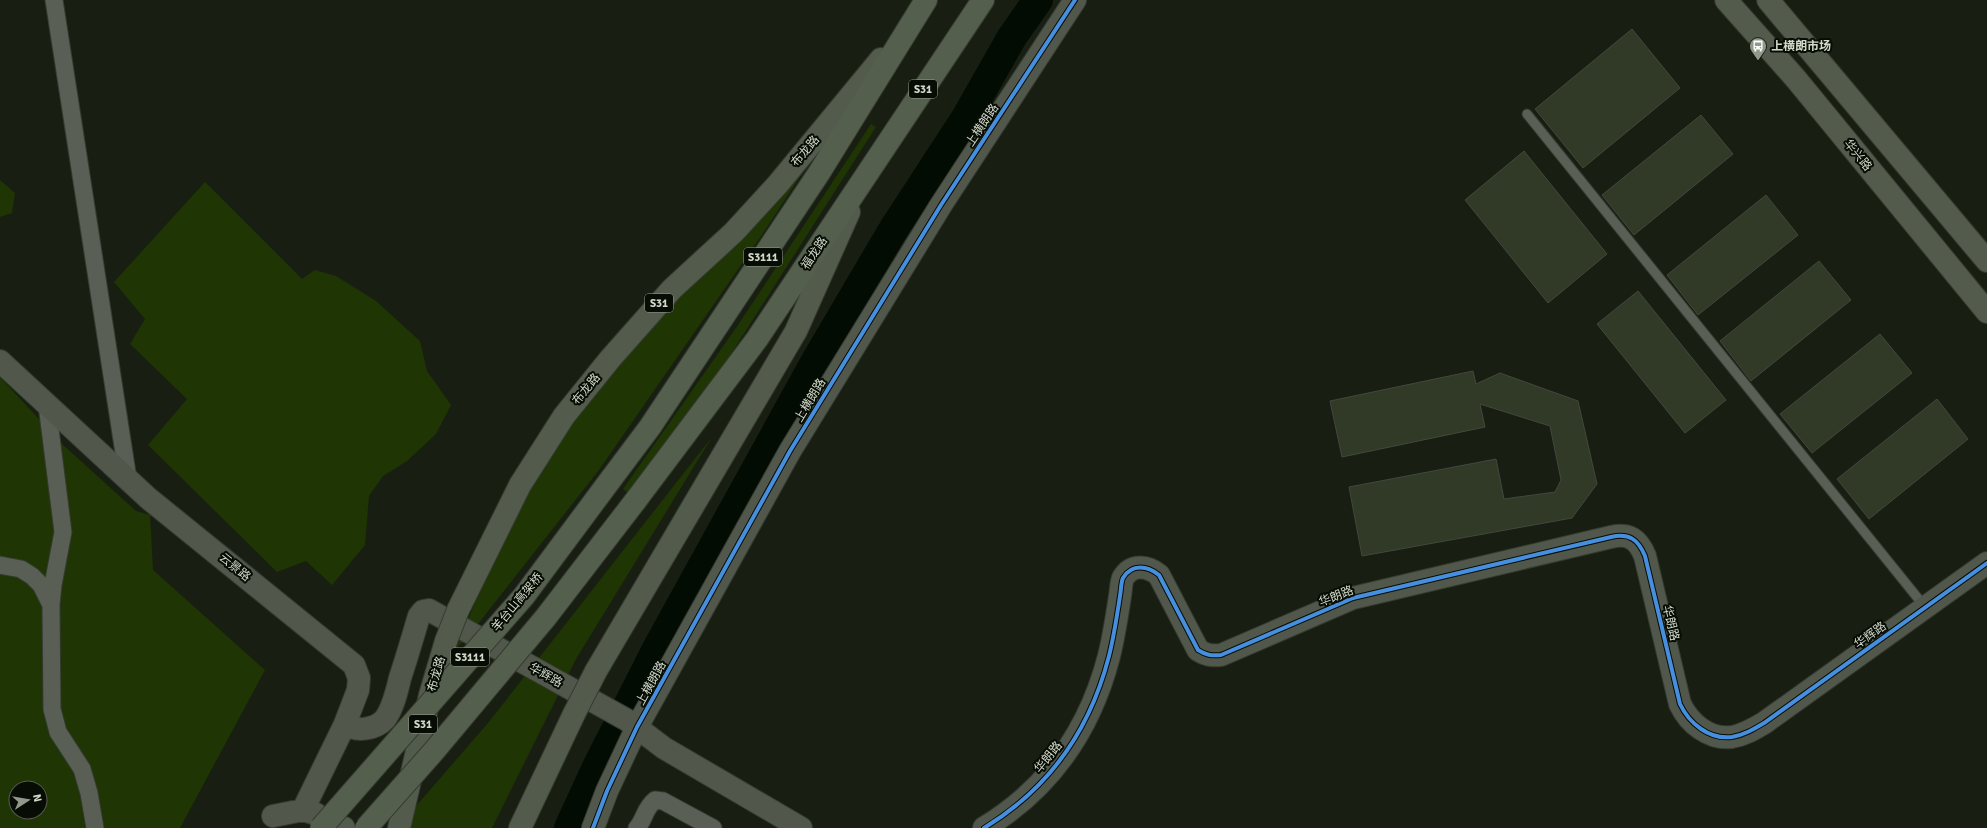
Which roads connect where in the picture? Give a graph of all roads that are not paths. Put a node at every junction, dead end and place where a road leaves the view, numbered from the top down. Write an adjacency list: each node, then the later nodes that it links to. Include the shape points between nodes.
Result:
1 (54, 0): 14 (street)
2 (926, 0): 7 (highway, S31)
3 (983, 0): 9 (highway, 福龙路 / S31)
4 (1075, 0): 19 (street, 上横朗路, via 941,205)
5 (1726, 0): 11 (main road, 华兴路, via 1796,79)
6 (1768, 0): 10 (main road)
7 (906, 29): 24 (main road, 布龙路 / S31, bridge, via 778,184 734,232 672,289 564,416 520,485 458,610 430,695); 27 (highway, 羊台山高架桥 / S3111, bridge, via 819,173 650,426 524,596)
8 (1527, 114): 18 (lane)
9 (864, 178): 29 (highway, 福龙路 / S3111, bridge, via 756,339 636,500 546,617); 30 (main road, S31, bridge, via 796,331 596,671)
10 (1987, 261)
11 (1987, 312)
12 (0, 361): 13 (street, 云景路)
13 (48, 405): 14 (street, 云景路); 17 (street, via 63,532)
14 (128, 479): 21 (street, 云景路, via 354,665 359,678 358,690)
15 (1987, 563): 18 (street, 华辉路)
16 (0, 564): 17 (street, via 21,569 32,576 41,585)
17 (51, 606): 26 (street, via 52,708 58,732 82,769)
18 (1925, 607): 20 (street, 华辉路)
19 (626, 720): 21 (street, 华辉路, via 429,610 423,611 420,616 395,697 385,718 376,725 363,729); 25 (street, 华辉路, via 664,748); 31 (street, 上横朗路)
20 (1764, 723): 34 (street, 华朗路, via 1748,732 1727,737 1711,734 1689,719 1676,692 1645,556 1632,537 1611,537 1353,598 1221,655 1213,656 1198,650 1160,575 1152,569 1140,567 1123,578 1109,656 1080,733 1035,789 1007,814)
21 (345, 724): 22 (street, 云景路)
22 (303, 810): 23 (street); 27 (street, via 318,815)
23 (273, 816)
24 (401, 818): 28 (main road)
25 (793, 826)
26 (95, 828)
27 (331, 828)
28 (359, 828)
29 (366, 828)
30 (520, 828)
31 (594, 828)
32 (637, 828): 33 (street, via 648,806 655,800 663,801)
33 (713, 828)
34 (984, 828)

